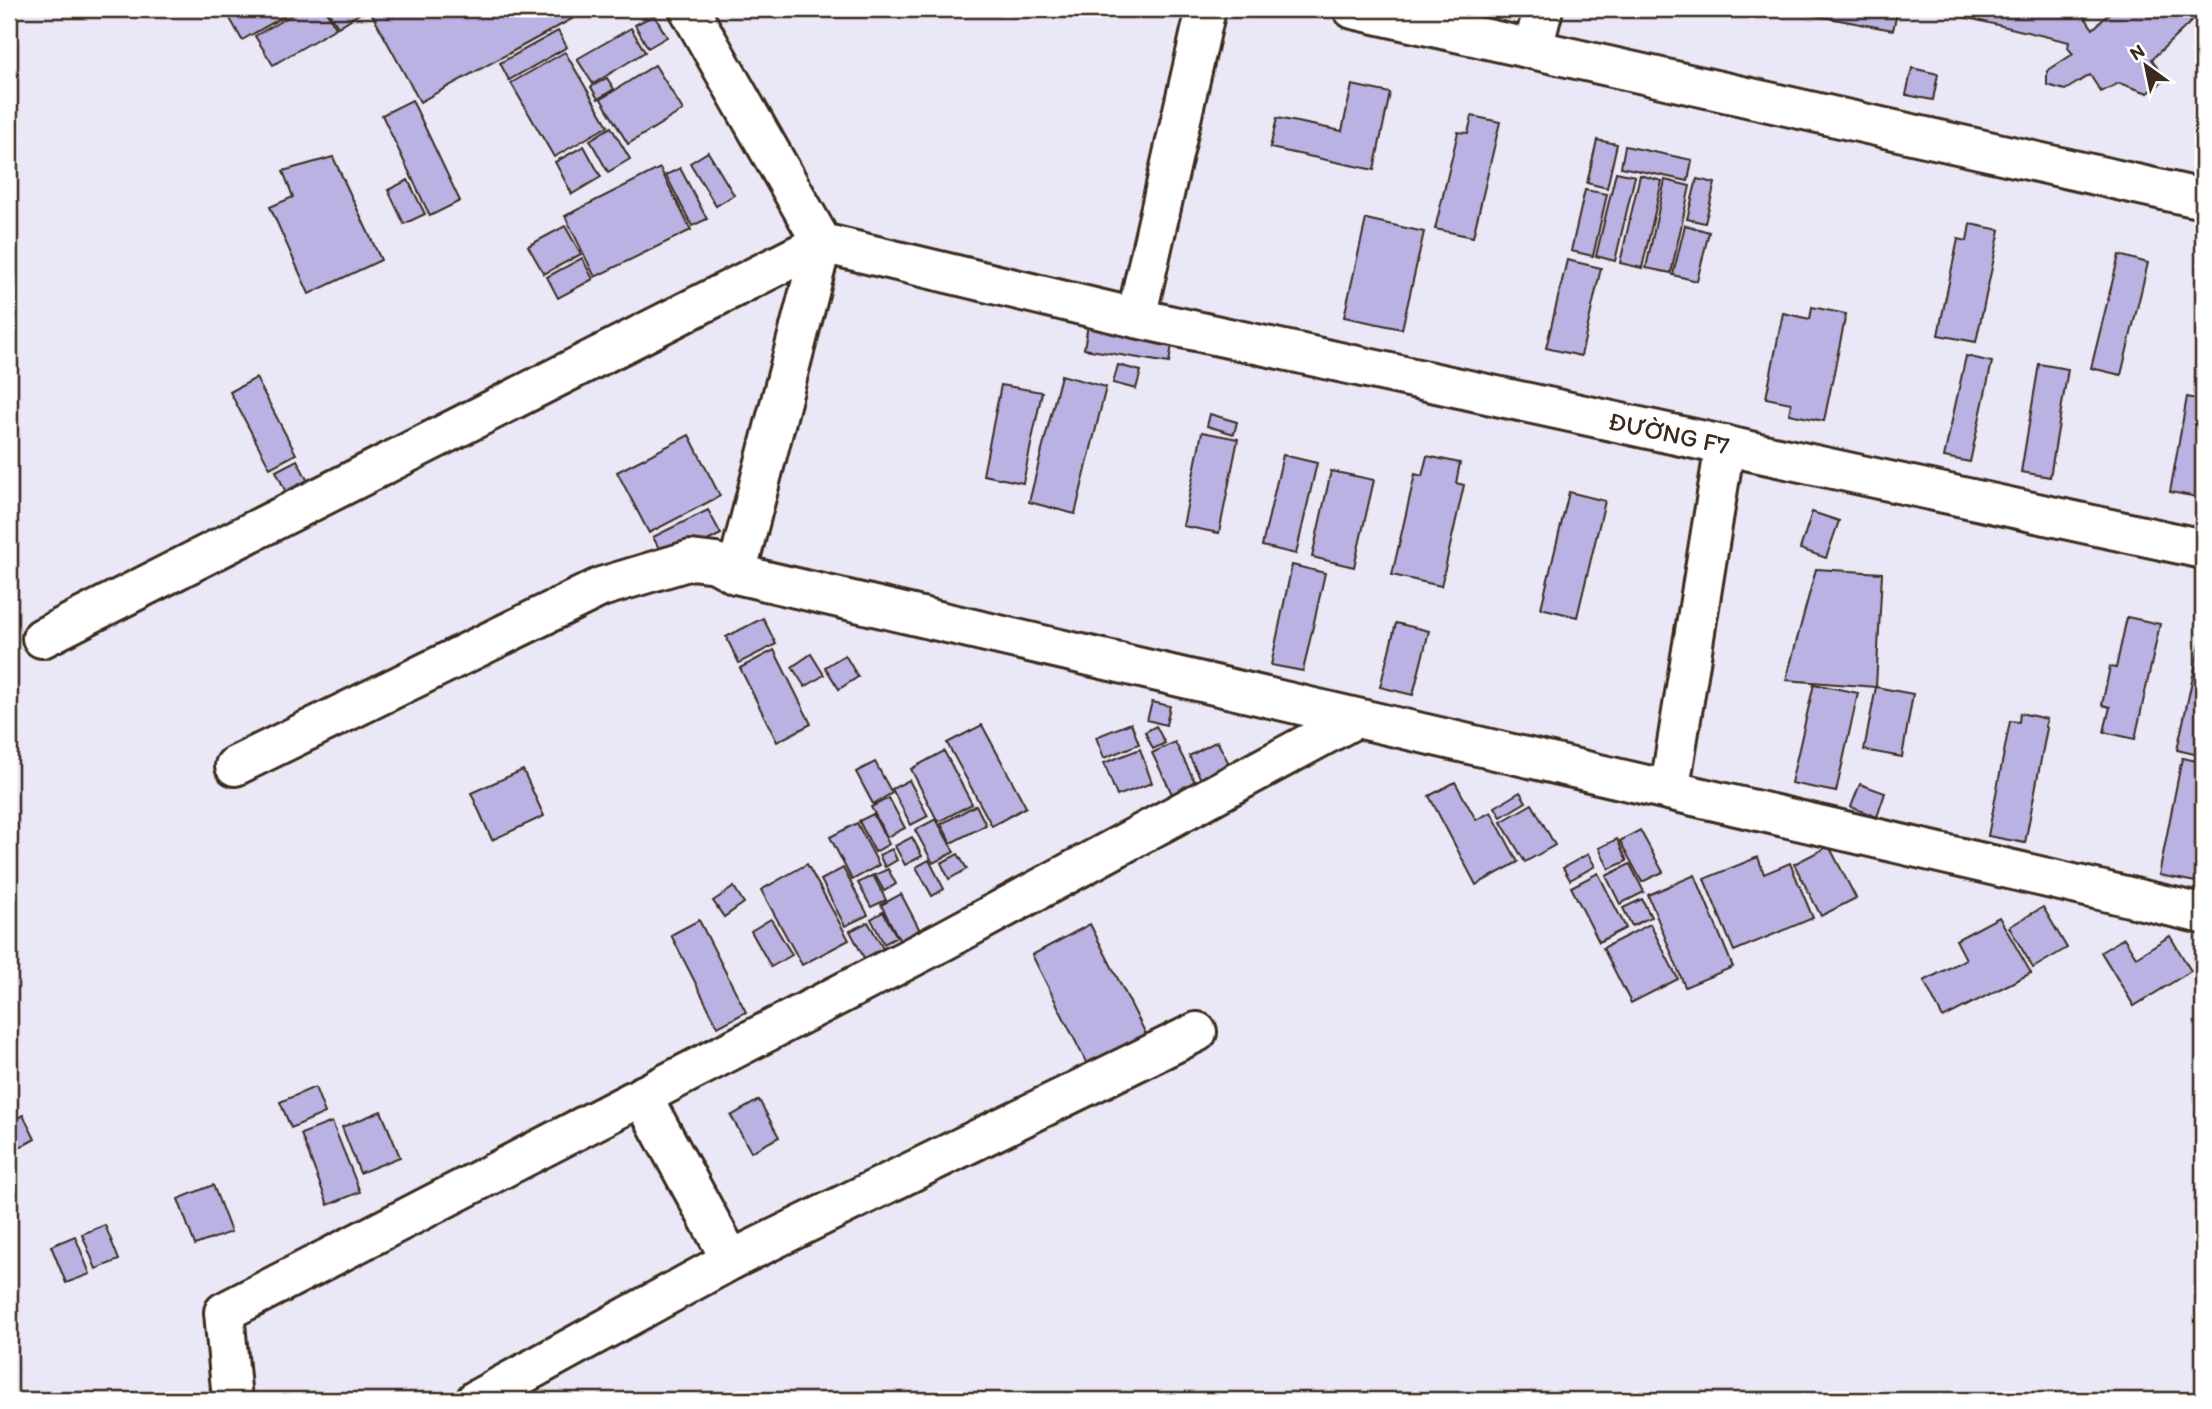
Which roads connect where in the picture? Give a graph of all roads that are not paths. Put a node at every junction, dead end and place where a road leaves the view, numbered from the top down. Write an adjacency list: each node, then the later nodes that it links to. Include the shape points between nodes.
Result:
1 (689, 9): 7 (street)
2 (1206, 9): 8 (street)
3 (1353, 9): 5 (street)
4 (1543, 9): 5 (street)
5 (1533, 49): 6 (street)
6 (2203, 199)
7 (822, 243): 8 (street, ĐƯỜNG F7); 11 (street); 12 (street)
8 (1136, 318): 9 (street, ĐƯỜNG F7)
9 (1725, 445): 10 (street, ĐƯỜNG F7); 15 (street)
10 (2203, 549)
11 (736, 574): 13 (street); 14 (street, via 716,563 691,560 601,587)
12 (42, 638)
13 (1354, 719): 15 (street); 18 (street)
14 (236, 766)
15 (1670, 787): 16 (street)
16 (2203, 914)
17 (1197, 1032): 19 (street)
18 (642, 1096): 19 (street); 20 (street, via 224,1312)
19 (731, 1260): 21 (street)
20 (232, 1400)
21 (476, 1400)

